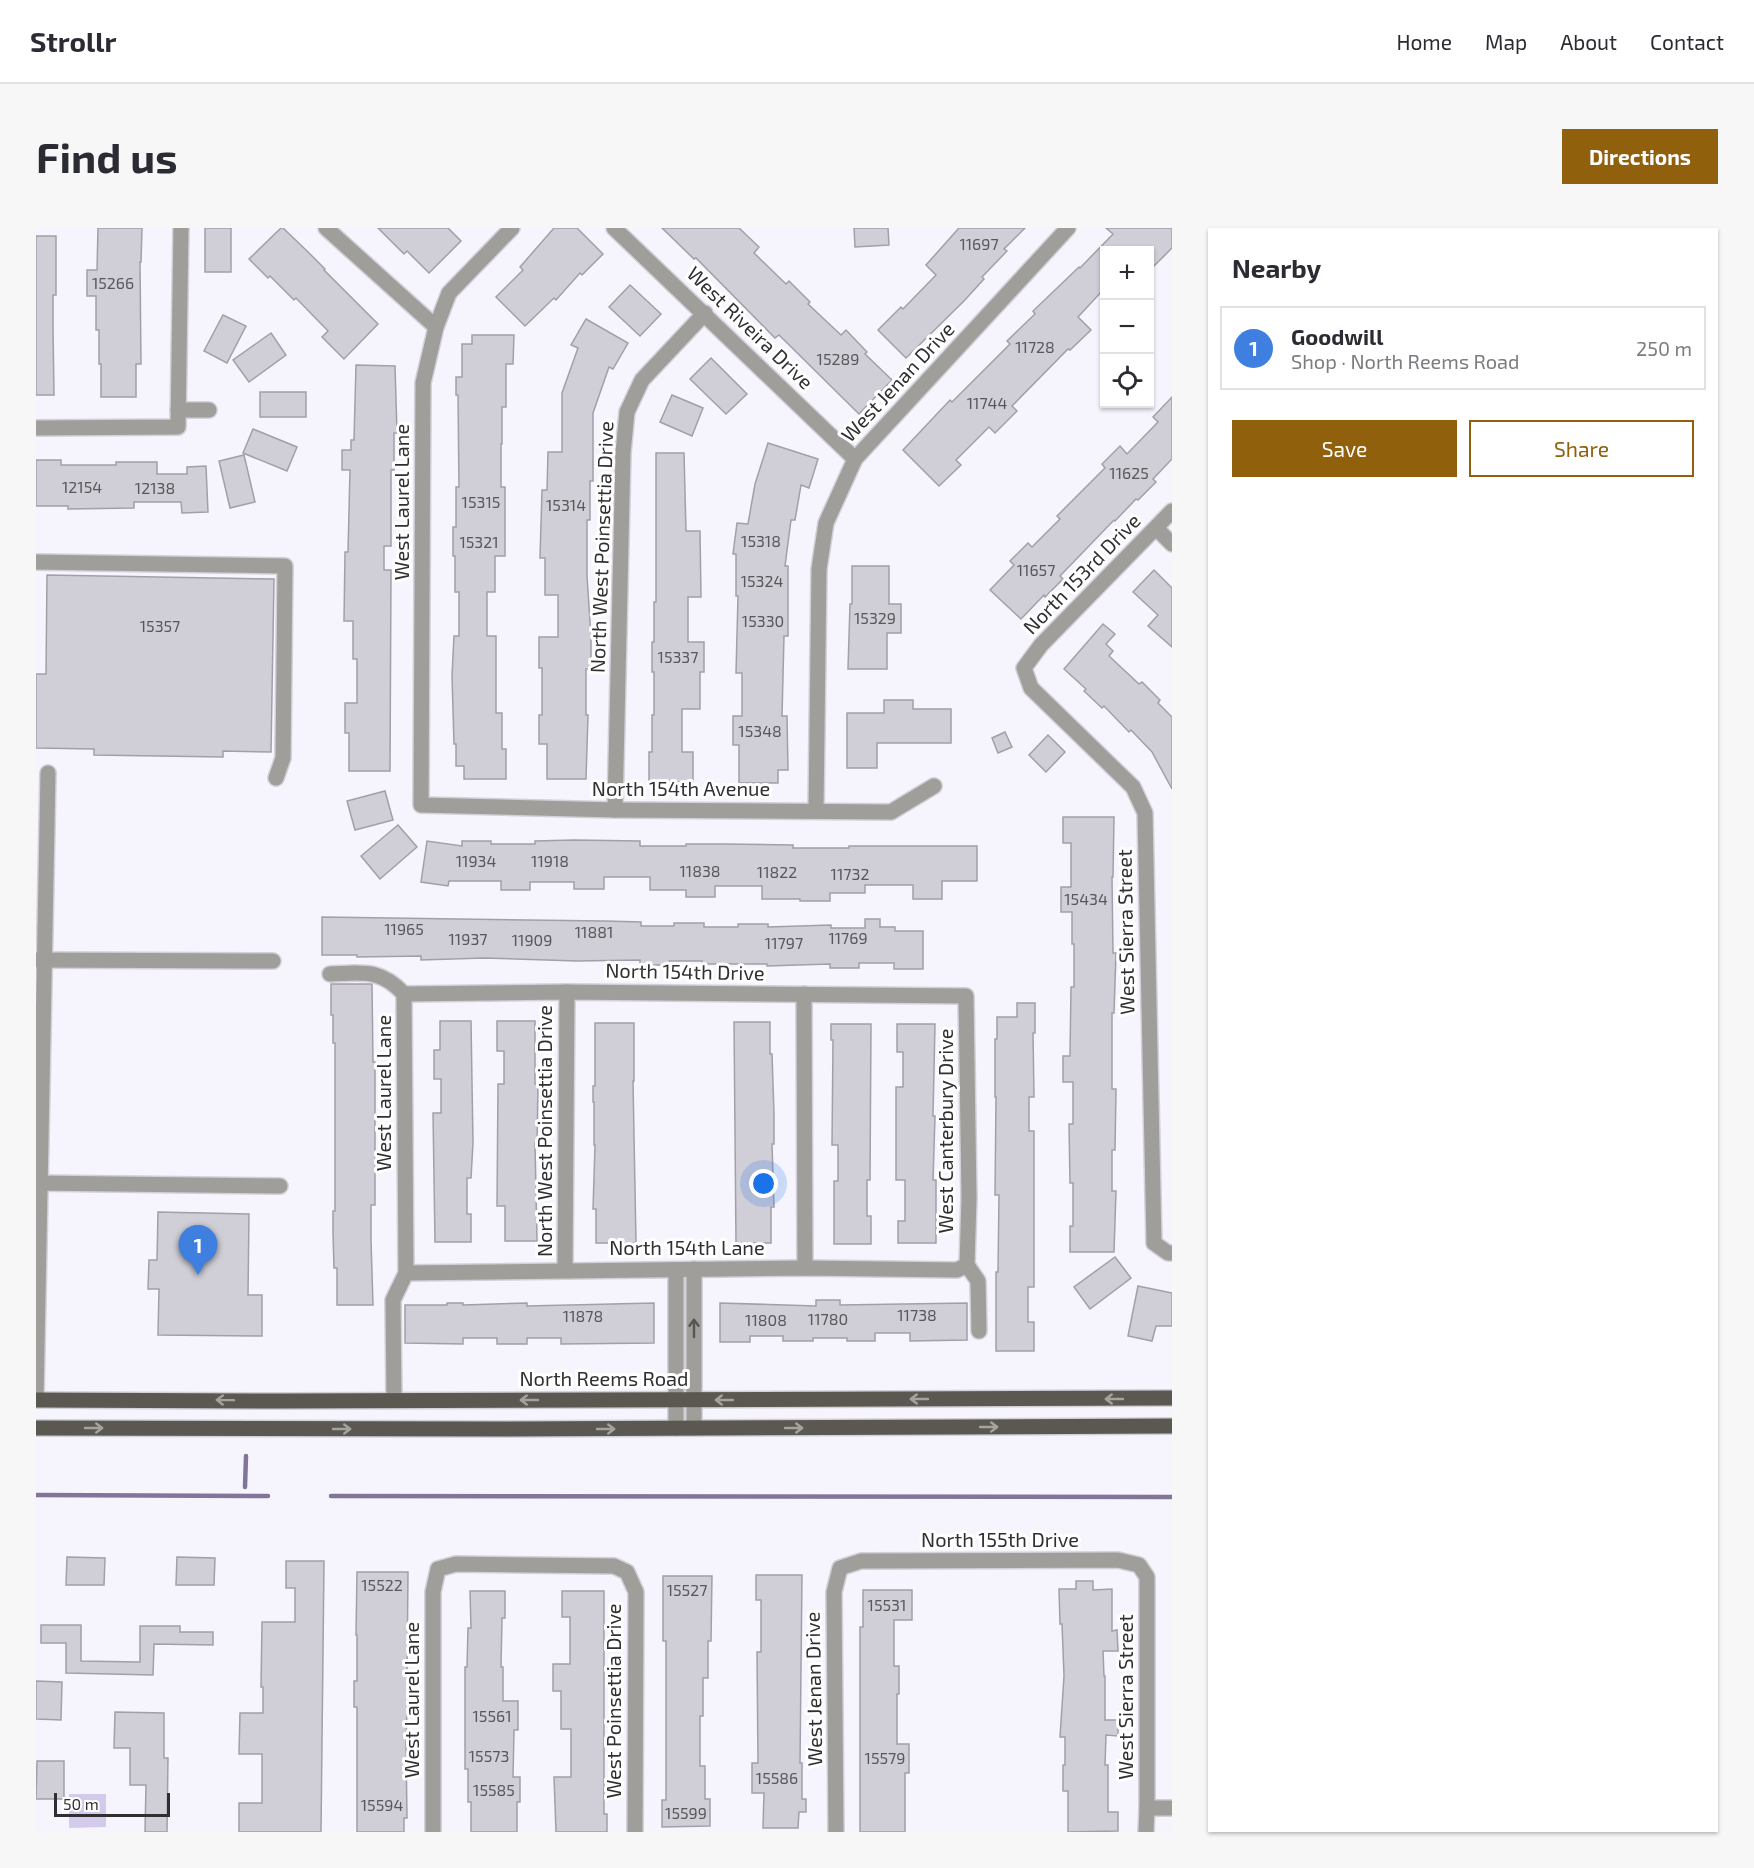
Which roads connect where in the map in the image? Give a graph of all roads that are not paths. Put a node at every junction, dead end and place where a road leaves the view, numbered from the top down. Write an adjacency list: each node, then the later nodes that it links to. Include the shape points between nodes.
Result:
1 (181, 228): 8 (street)
2 (326, 228): 7 (street)
3 (512, 228): 7 (street, West Laurel Lane, via 449,293)
4 (614, 228): 6 (street, West Riveira Drive)
5 (1068, 228): 11 (street, West Jenan Drive)
6 (705, 314): 11 (street, West Riveira Drive); 21 (street, North West Poinsettia Drive, via 642,381 627,412)
7 (436, 327): 20 (street, West Laurel Lane, via 423,383)
8 (178, 410): 9 (street); 10 (street, via 178,427)
9 (209, 410)
10 (36, 428)
11 (855, 459): 22 (street, West Jenan Drive, via 826,523 819,569)
12 (1172, 511): 13 (street, North 153rd Drive)
13 (1156, 528): 14 (street); 16 (street, North 153rd Drive, via 1041,645)
14 (1172, 544)
15 (36, 562): 18 (street, via 285,566 283,758)
16 (1024, 668): 33 (street, West Sierra Street, via 1031,688 1133,787 1145,813 1154,1243)
17 (48, 773): 23 (street)
18 (276, 778)
19 (934, 786): 22 (street, North 154th Avenue, via 891,812)
20 (421, 805): 21 (street, North 154th Avenue)
21 (615, 810): 22 (street, North 154th Avenue)
22 (816, 811)
23 (40, 960): 24 (street); 30 (street)
24 (273, 961)
25 (330, 974): 27 (street, West Laurel Lane, via 373,973 393,981)
26 (567, 992): 27 (street, North 154th Drive); 28 (street, North 154th Drive); 37 (street, North West Poinsettia Drive)
27 (404, 994): 39 (street, West Laurel Lane)
28 (804, 994): 29 (street, North 154th Drive); 36 (street)
29 (966, 996): 34 (street, West Canterbury Drive)
30 (39, 1139): 31 (street)
31 (38, 1183): 32 (street); 42 (street)
32 (280, 1186)
33 (1172, 1253)
34 (967, 1265): 36 (street, North 154th Lane, via 957,1270); 40 (street, via 978,1281)
35 (694, 1269): 36 (street, North 154th Lane); 38 (street, North 154th Lane); 45 (street, one-way to 35)
36 (805, 1269)
37 (565, 1270): 38 (street, North 154th Lane); 39 (street, North 154th Lane)
38 (676, 1270): 44 (street)
39 (406, 1273): 43 (street, via 393,1300)
40 (979, 1331)
41 (1172, 1398): 45 (main road, North Reems Road, one-way to 45)
42 (36, 1400): 46 (main road, North Reems Road, one-way to 42)
43 (394, 1400): 44 (main road, North Reems Road, one-way to 43); 46 (main road, North Reems Road)
44 (676, 1400): 45 (main road, North Reems Road); 50 (street)
45 (694, 1400): 51 (street)
46 (284, 1401): 49 (main road)
47 (1172, 1426): 51 (main road, one-way to 47)
48 (36, 1428): 49 (main road, one-way to 49)
49 (284, 1428): 50 (main road, one-way to 50)
50 (676, 1428): 51 (main road)
51 (694, 1428)
52 (861, 1561): 53 (street, North 155th Drive, via 1118,1560); 59 (street, West Jenan Drive, via 840,1568 834,1592)
53 (1139, 1565): 56 (street, West Sierra Street, via 1147,1577)
54 (627, 1572): 57 (street, West Laurel Lane, via 614,1566 456,1564 438,1569 433,1592); 58 (street, West Poinsettia Drive, via 636,1593)
55 (1172, 1808): 56 (street)
56 (1147, 1809): 60 (street, West Sierra Street)
57 (433, 1832)
58 (635, 1832)
59 (836, 1832)
60 (1146, 1832)

